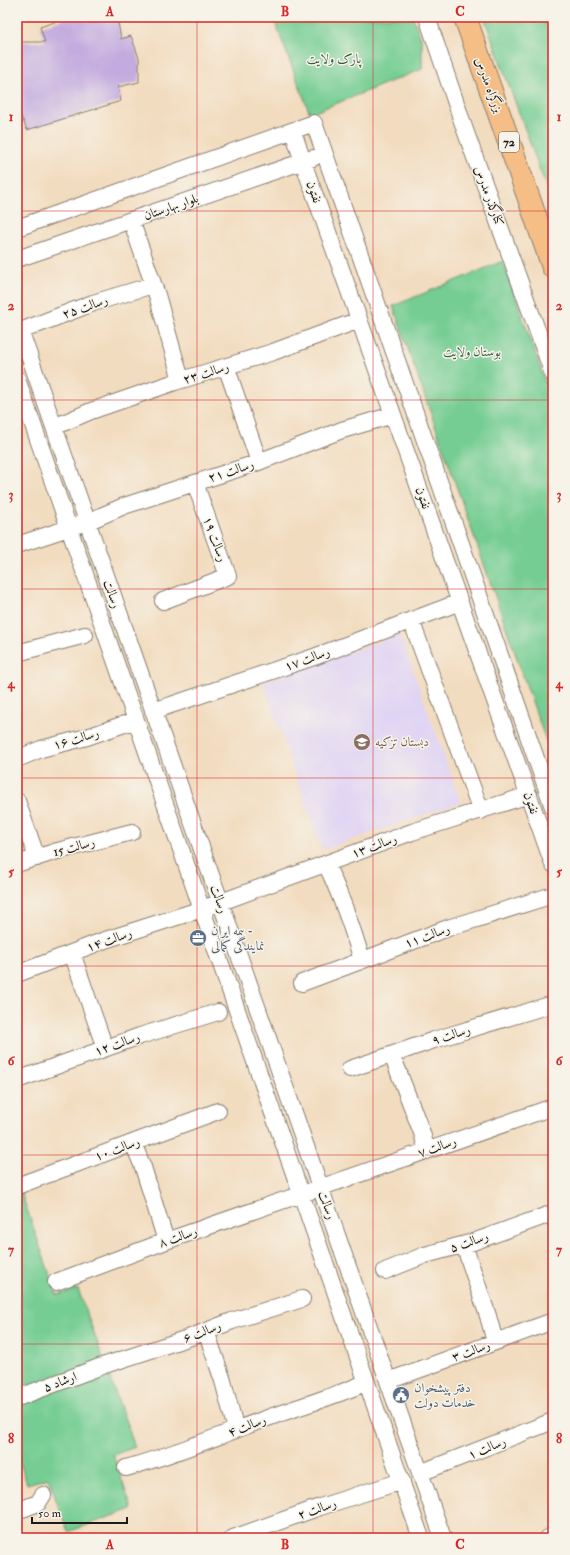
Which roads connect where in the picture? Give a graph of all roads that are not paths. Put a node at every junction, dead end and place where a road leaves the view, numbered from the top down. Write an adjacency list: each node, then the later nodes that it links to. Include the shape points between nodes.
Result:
1 (427, 17): 14 (street, کنارگذر مدرس)
2 (465, 17): 9 (highway, بزرگراه مدرس / 72)
3 (294, 131): 4 (street, نفتون, via 314,123); 5 (street, نفتون); 7 (street)
4 (325, 154): 5 (street, بلوار بهارستان); 31 (street, نفتون)
5 (303, 162): 6 (street, بلوار بهارستان); 11 (street, نفتون)
6 (131, 220): 8 (street, بلوار بهارستان); 10 (street)
7 (17, 228)
8 (17, 259)
9 (553, 267)
10 (153, 285): 12 (street, رسالت ۲۵, via 92,303); 16 (street)
11 (359, 320): 13 (street, رسالت ۲۳, via 273,352); 17 (street, نفتون)
12 (18, 331): 18 (street, رسالت, via 24,341)
13 (226, 366): 16 (street, رسالت ۲۳); 19 (street)
14 (553, 374)
15 (17, 379): 22 (street, رسالت)
16 (181, 380): 18 (street, رسالت ۲۳)
17 (393, 415): 19 (street, رسالت ۲۱, via 342,430); 25 (street, نفتون)
18 (54, 427): 21 (street, رسالت)
19 (259, 462): 20 (street, رسالت ۲۱)
20 (195, 483): 21 (street, رسالت ۲۱, via 124,506); 24 (street, رسالت ۱۹, via 228,576)
21 (87, 522): 22 (street, رسالت ۲۱); 29 (street, رسالت)
22 (69, 528): 23 (street, رسالت ۲۱); 30 (street, رسالت)
23 (17, 545)
24 (163, 600)
25 (460, 602): 26 (street, رسالت ۱۷); 32 (street, نفتون)
26 (411, 620): 33 (street, رسالت ۱۷, via 314,657); 39 (street)
27 (85, 635): 28 (street)
28 (17, 653)
29 (144, 683): 30 (street); 33 (street, رسالت)
30 (126, 690): 34 (street, رسالت)
31 (515, 699): 32 (street); 38 (street, نفتون)
32 (497, 706): 36 (street, نفتون)
33 (153, 710): 46 (street, رسالت)
34 (136, 720): 35 (street, رسالت ۱۶, via 41,749); 47 (street, رسالت)
35 (17, 759)
36 (529, 795): 39 (street, رسالت ۱۳); 44 (street, نفتون)
37 (17, 801): 41 (street)
38 (553, 807)
39 (481, 811): 43 (street, رسالت ۱۳, via 412,832)
40 (132, 832): 41 (street, رسالت 15)
41 (37, 858): 42 (street, رسالت 15)
42 (17, 864)
43 (326, 864): 46 (street, رسالت ۱۳); 49 (street, via 340,892)
44 (553, 864)
45 (553, 896): 49 (street, رسالت ۱۱, via 448,928)
46 (220, 902): 47 (street, رسالت ۱۴); 63 (street, رسالت)
47 (202, 909): 48 (street, رسالت ۱۴); 64 (street, رسالت)
48 (72, 953): 50 (street, رسالت ۱۴); 54 (street)
49 (362, 960): 51 (street, رسالت ۱۱)
50 (17, 974)
51 (302, 983)
52 (553, 1004): 55 (street, رسالت ۹)
53 (218, 1012): 54 (street, رسالت ۱۲)
54 (105, 1048): 57 (street, رسالت ۱۲)
55 (392, 1055): 56 (street, رسالت ۹); 61 (street)
56 (350, 1069)
57 (17, 1080)
58 (553, 1107): 61 (street, رسالت ۷)
59 (218, 1112): 60 (street, رسالت ۱۰)
60 (133, 1143): 62 (street, رسالت ۱۰); 66 (street, via 144,1167)
61 (427, 1151): 63 (street, رسالت ۷)
62 (17, 1186)
63 (320, 1187): 64 (street, رسالت ۷); 72 (street, رسالت)
64 (301, 1194): 66 (street, رسالت ۸); 74 (street, رسالت)
65 (553, 1213): 67 (street, رسالت ۵)
66 (166, 1240): 69 (street, رسالت ۸)
67 (464, 1245): 68 (street, رسالت ۵, via 425,1255); 75 (street)
68 (385, 1271)
69 (56, 1282)
70 (302, 1298): 73 (street, رسالت ۶)
71 (553, 1321): 75 (street, رسالت ۳)
72 (370, 1330): 74 (street); 77 (street, رسالت)
73 (206, 1331): 76 (street, رسالت ۶); 81 (street)
74 (351, 1336): 78 (street, رسالت)
75 (495, 1342): 77 (street, رسالت ۳)
76 (102, 1366): 79 (street, ارشاد ۵)
77 (388, 1380): 83 (street, رسالت)
78 (367, 1382): 81 (street, رسالت ۴, via 338,1395); 84 (street, رسالت)
79 (17, 1398)
80 (553, 1422): 83 (street, رسالت ۱)
81 (236, 1430): 82 (street, رسالت ۴, via 181,1452)
82 (126, 1468)
83 (420, 1473): 90 (street, رسالت)
84 (402, 1481): 88 (street, رسالت ۲); 89 (street, رسالت)
85 (43, 1495): 86 (street, via 38,1502)
86 (17, 1511)
87 (553, 1536): 91 (street)
88 (233, 1538)
89 (421, 1538)
90 (443, 1538)
91 (548, 1538)

